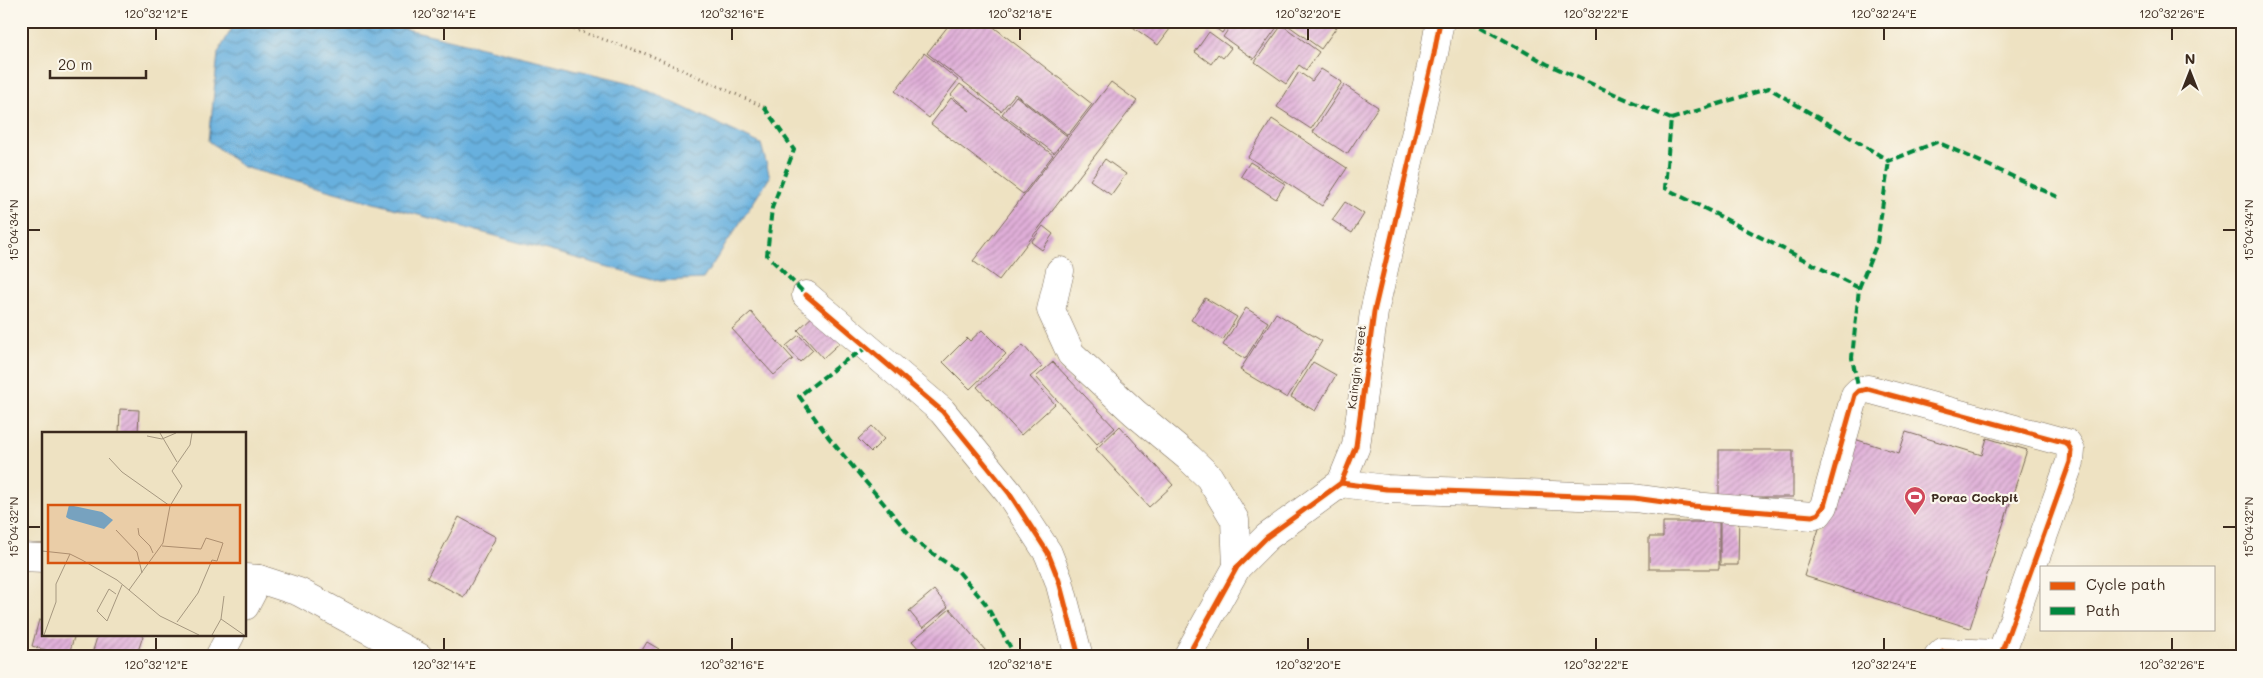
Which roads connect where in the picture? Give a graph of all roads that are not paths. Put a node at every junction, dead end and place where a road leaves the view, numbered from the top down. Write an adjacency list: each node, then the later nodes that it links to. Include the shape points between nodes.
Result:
1 (1440, 21): 4 (street, Kaingin Street, via 1374,312 1356,446)
2 (1060, 271): 7 (street, via 1051,310 1071,354 1209,477 1235,520)
3 (806, 295): 13 (street, via 942,411 1009,493 1048,553 1059,581)
4 (1341, 483): 7 (street, via 1267,536); 15 (street, via 1386,489 1634,498 1812,516 1824,506 1855,395 1868,389 2067,443 2071,450 2070,462 2001,654 1943,652)
5 (21, 557): 6 (street)
6 (42, 558)
7 (1237, 567): 14 (street)
8 (252, 578): 9 (street); 12 (street, via 298,592)
9 (246, 602)
10 (230, 636): 11 (street)
11 (219, 657)
12 (419, 657)
13 (1079, 657)
14 (1187, 657)
15 (1938, 657)

